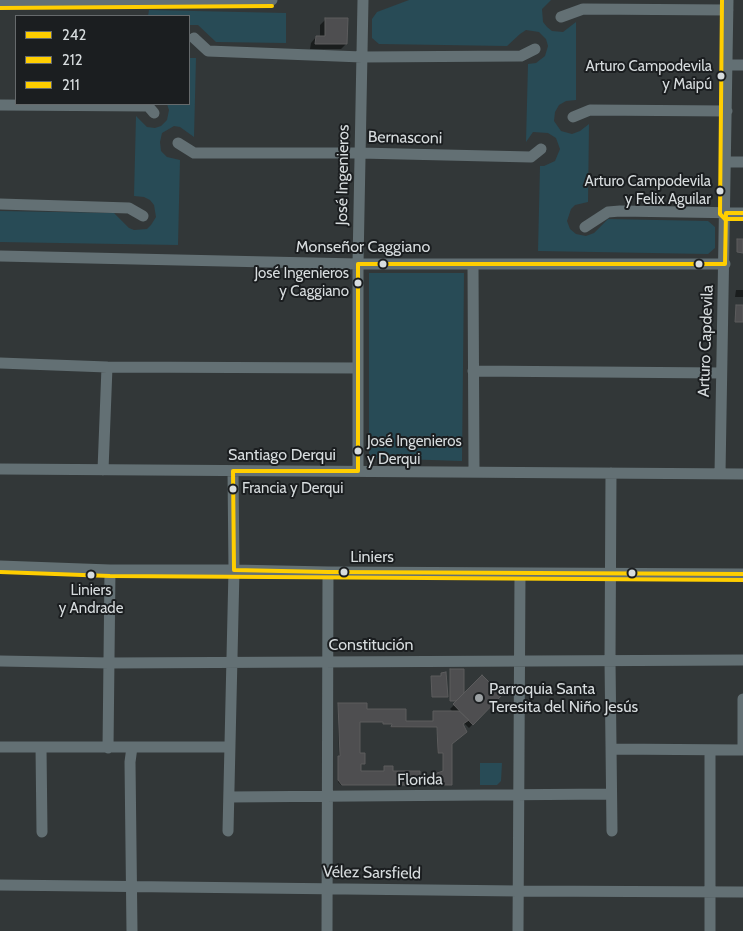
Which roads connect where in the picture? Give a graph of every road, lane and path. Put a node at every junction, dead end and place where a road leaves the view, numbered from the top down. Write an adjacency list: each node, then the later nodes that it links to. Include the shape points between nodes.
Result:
1 (204, 0): 2 (street); 4 (street)
2 (272, 0)
3 (363, 0): 10 (street, José Ingenieros)
4 (102, 1): 5 (street)
5 (0, 2)
6 (728, 5): 7 (street, via 583,9); 12 (street, Arturo Capdevila)
7 (561, 17)
8 (194, 38): 10 (street, via 208,51)
9 (535, 48): 10 (street, via 521,56)
10 (362, 57): 19 (street, José Ingenieros)
11 (743, 65): 12 (street)
12 (727, 66): 14 (street, Arturo Capdevila)
13 (0, 105): 15 (street, via 148,106)
14 (727, 111): 16 (street, via 590,110); 20 (street, Arturo Capdevila)
15 (154, 113)
16 (573, 117)
17 (178, 143): 19 (street, Bernasconi, via 194,153)
18 (541, 150): 19 (street, Bernasconi, via 531,157)
19 (360, 154): 28 (street, José Ingenieros)
20 (726, 162): 21 (street); 23 (street, Arturo Capdevila)
21 (743, 162)
22 (0, 204): 25 (street, via 129,208)
23 (726, 213): 24 (street); 26 (street, via 608,212); 30 (street, Arturo Capdevila)
24 (743, 213)
25 (143, 216)
26 (586, 227)
27 (0, 256): 28 (street, Monseñor Caggiano)
28 (358, 264): 29 (street, Monseñor Caggiano); 33 (street, José Ingenieros)
29 (473, 264): 30 (street, Monseñor Caggiano); 34 (street)
30 (725, 264): 35 (street, Arturo Capdevila)
31 (0, 363): 32 (street)
32 (108, 367): 33 (street); 37 (street)
33 (358, 368): 39 (street, José Ingenieros)
34 (473, 371): 35 (street); 40 (street)
35 (721, 373): 42 (street, Arturo Capdevila)
36 (0, 469): 37 (street, Santiago Derqui)
37 (103, 470): 38 (street, Santiago Derqui)
38 (233, 470): 39 (street, Santiago Derqui); 46 (street)
39 (358, 471): 40 (street, Santiago Derqui)
40 (474, 472): 41 (street, Santiago Derqui)
41 (611, 473): 42 (street, Santiago Derqui); 49 (street)
42 (720, 474): 43 (street, Santiago Derqui)
43 (743, 474)
44 (0, 566): 45 (street, Liniers)
45 (110, 570): 46 (street, Liniers); 57 (street)
46 (234, 570): 47 (street, Liniers); 55 (street)
47 (328, 572): 48 (street, Liniers); 56 (street)
48 (520, 574): 49 (street, Liniers); 52 (street)
49 (610, 574): 50 (street, Liniers); 53 (street)
50 (743, 574)
51 (0, 660): 57 (street, Constitución)
52 (520, 660): 53 (street, Constitución); 56 (street, Constitución); 68 (street)
53 (610, 660): 54 (street, Constitución); 64 (street)
54 (743, 660)
55 (233, 662): 56 (street, Constitución); 57 (street, Constitución); 62 (street)
56 (328, 662): 70 (street)
57 (109, 663): 63 (street)
58 (743, 699): 66 (street)
59 (0, 747): 60 (street)
60 (41, 747): 63 (street); 73 (street)
61 (132, 747): 62 (street); 63 (street); 75 (street)
62 (230, 747): 69 (street)
63 (108, 748)
64 (611, 749): 65 (street); 67 (street)
65 (710, 750): 66 (street); 78 (street)
66 (743, 750)
67 (611, 794): 68 (street, Florida); 72 (street)
68 (519, 795): 70 (street, Florida); 77 (street)
69 (229, 797): 70 (street, Florida); 71 (street)
70 (328, 797): 76 (street)
71 (228, 831)
72 (612, 831)
73 (42, 832)
74 (0, 885): 75 (street, Vélez Sarsfield)
75 (132, 886): 76 (street, Vélez Sarsfield); 80 (street)
76 (328, 888): 77 (street, Vélez Sarsfield); 81 (street)
77 (518, 891): 78 (street, Vélez Sarsfield); 82 (street)
78 (710, 892): 79 (street, Vélez Sarsfield); 83 (street)
79 (743, 892)
80 (132, 931)
81 (327, 931)
82 (518, 931)
83 (710, 931)

